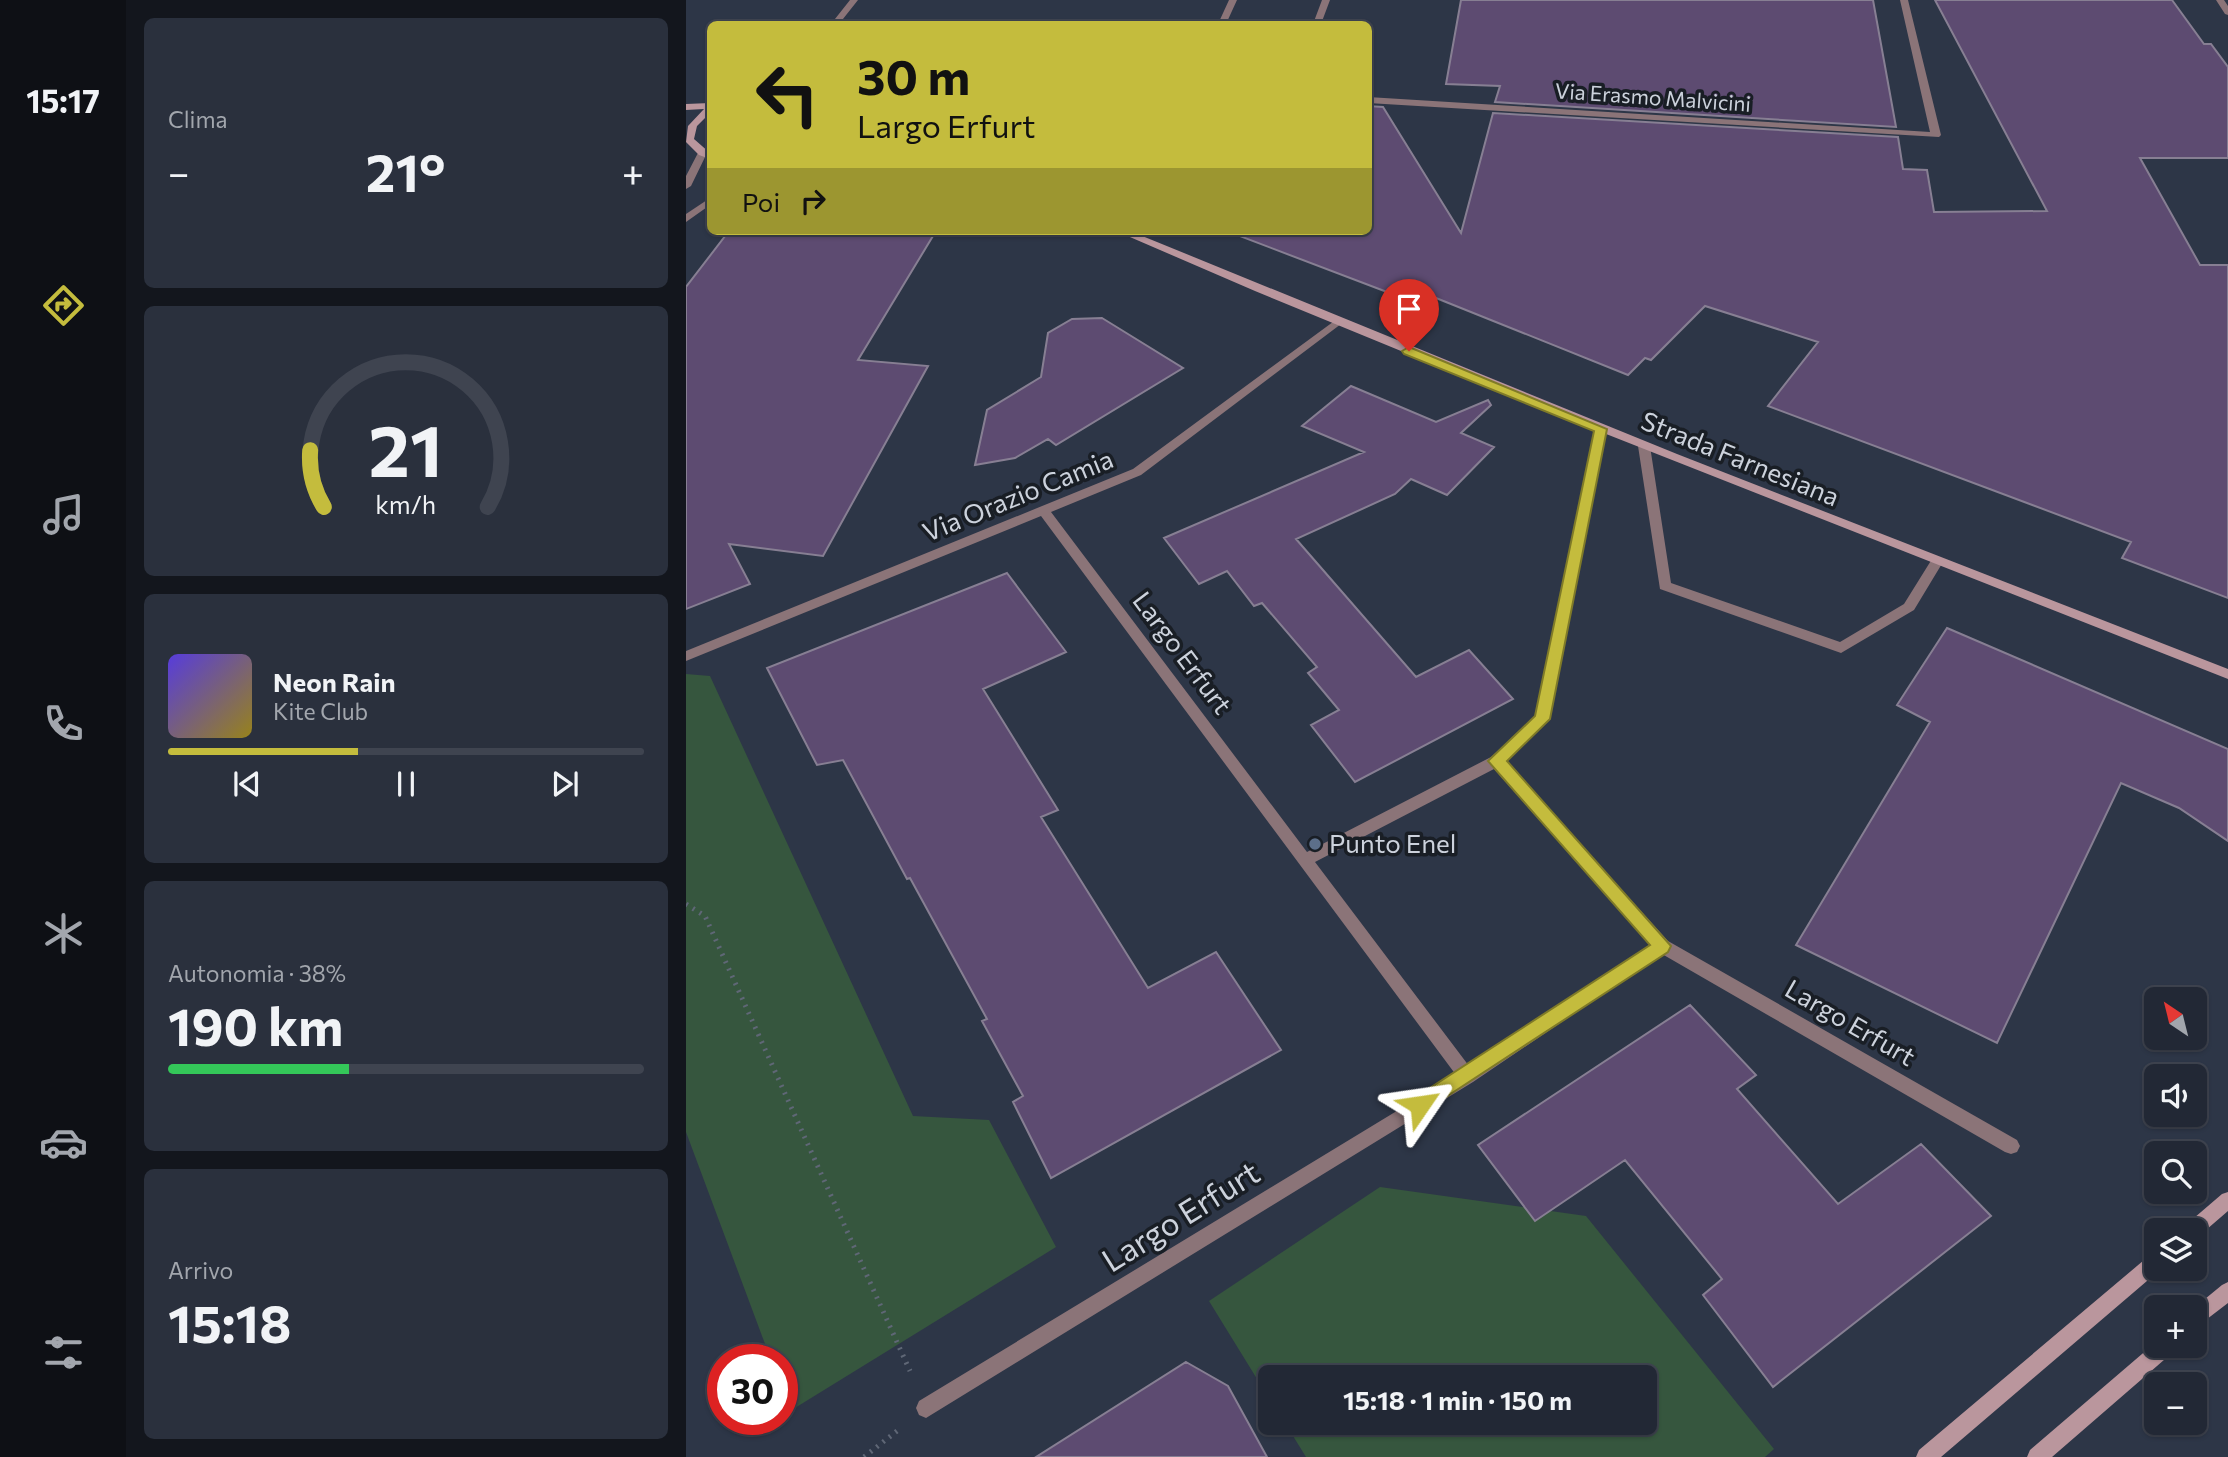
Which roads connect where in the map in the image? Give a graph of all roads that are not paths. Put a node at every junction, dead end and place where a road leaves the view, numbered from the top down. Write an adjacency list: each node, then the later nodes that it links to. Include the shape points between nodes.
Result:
1 (854, 0): 7 (street)
2 (1233, 0): 8 (street)
3 (1326, 0): 9 (street)
4 (1904, 0): 10 (street, Via Erasmo Malvicini, via 1936,135)
5 (2220, 0): 6 (street)
6 (2228, 12)
7 (837, 21)
8 (1223, 21)
9 (1318, 21)
10 (1372, 100)
11 (686, 107): 12 (street)
12 (707, 108)
13 (707, 111): 14 (street, via 694,122)
14 (688, 140): 15 (street)
15 (706, 155): 16 (street)
16 (686, 186)
17 (707, 203): 18 (street)
18 (686, 219)
19 (1130, 235): 20 (street, Strada Farnesiana)
20 (1337, 322): 21 (street, Strada Farnesiana); 23 (street, Via Orazio Camia, via 1137,471)
21 (1601, 429): 22 (street, Strada Farnesiana); 27 (street, via 1542,719)
22 (1644, 446): 24 (street, Strada Farnesiana); 24 (street, via 1665,586 1841,648 1909,607)
23 (1043, 510): 25 (street, Via Orazio Camia); 28 (street, Largo Erfurt)
24 (1937, 562): 26 (street, Strada Farnesiana)
25 (686, 656)
26 (2228, 674)
27 (1496, 761): 28 (street); 29 (street, Largo Erfurt)
28 (1305, 860): 30 (street, Largo Erfurt)
29 (1662, 946): 30 (street, Largo Erfurt); 31 (street, Largo Erfurt)
30 (1467, 1077): 38 (street, Largo Erfurt)
31 (2011, 1146)
32 (2228, 1200): 33 (street)
33 (2207, 1218)
34 (2144, 1271): 39 (street)
35 (2228, 1291): 36 (street)
36 (2207, 1309)
37 (2151, 1358): 40 (street)
38 (926, 1408)
39 (1926, 1457)
40 (2037, 1457)

